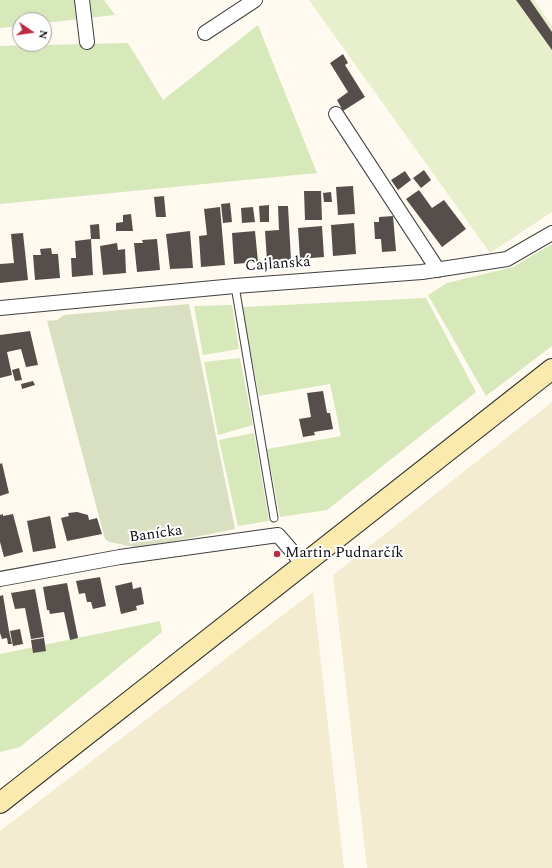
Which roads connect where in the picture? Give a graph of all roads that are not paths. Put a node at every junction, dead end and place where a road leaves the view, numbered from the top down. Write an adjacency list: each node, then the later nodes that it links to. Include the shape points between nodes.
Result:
1 (82, 0): 4 (street)
2 (255, 0): 3 (street)
3 (205, 34)
4 (87, 42)
5 (336, 114): 7 (street)
6 (552, 233): 7 (street, Cajlanská, via 507,259)
7 (438, 270): 8 (street, Cajlanská)
8 (235, 286): 9 (street, Cajlanská); 11 (lane)
9 (0, 308)
10 (552, 369): 12 (main road)
11 (274, 518)
12 (304, 565): 13 (street, Banícka, via 278,535 120,557); 14 (main road)
13 (0, 579)
14 (0, 803)

